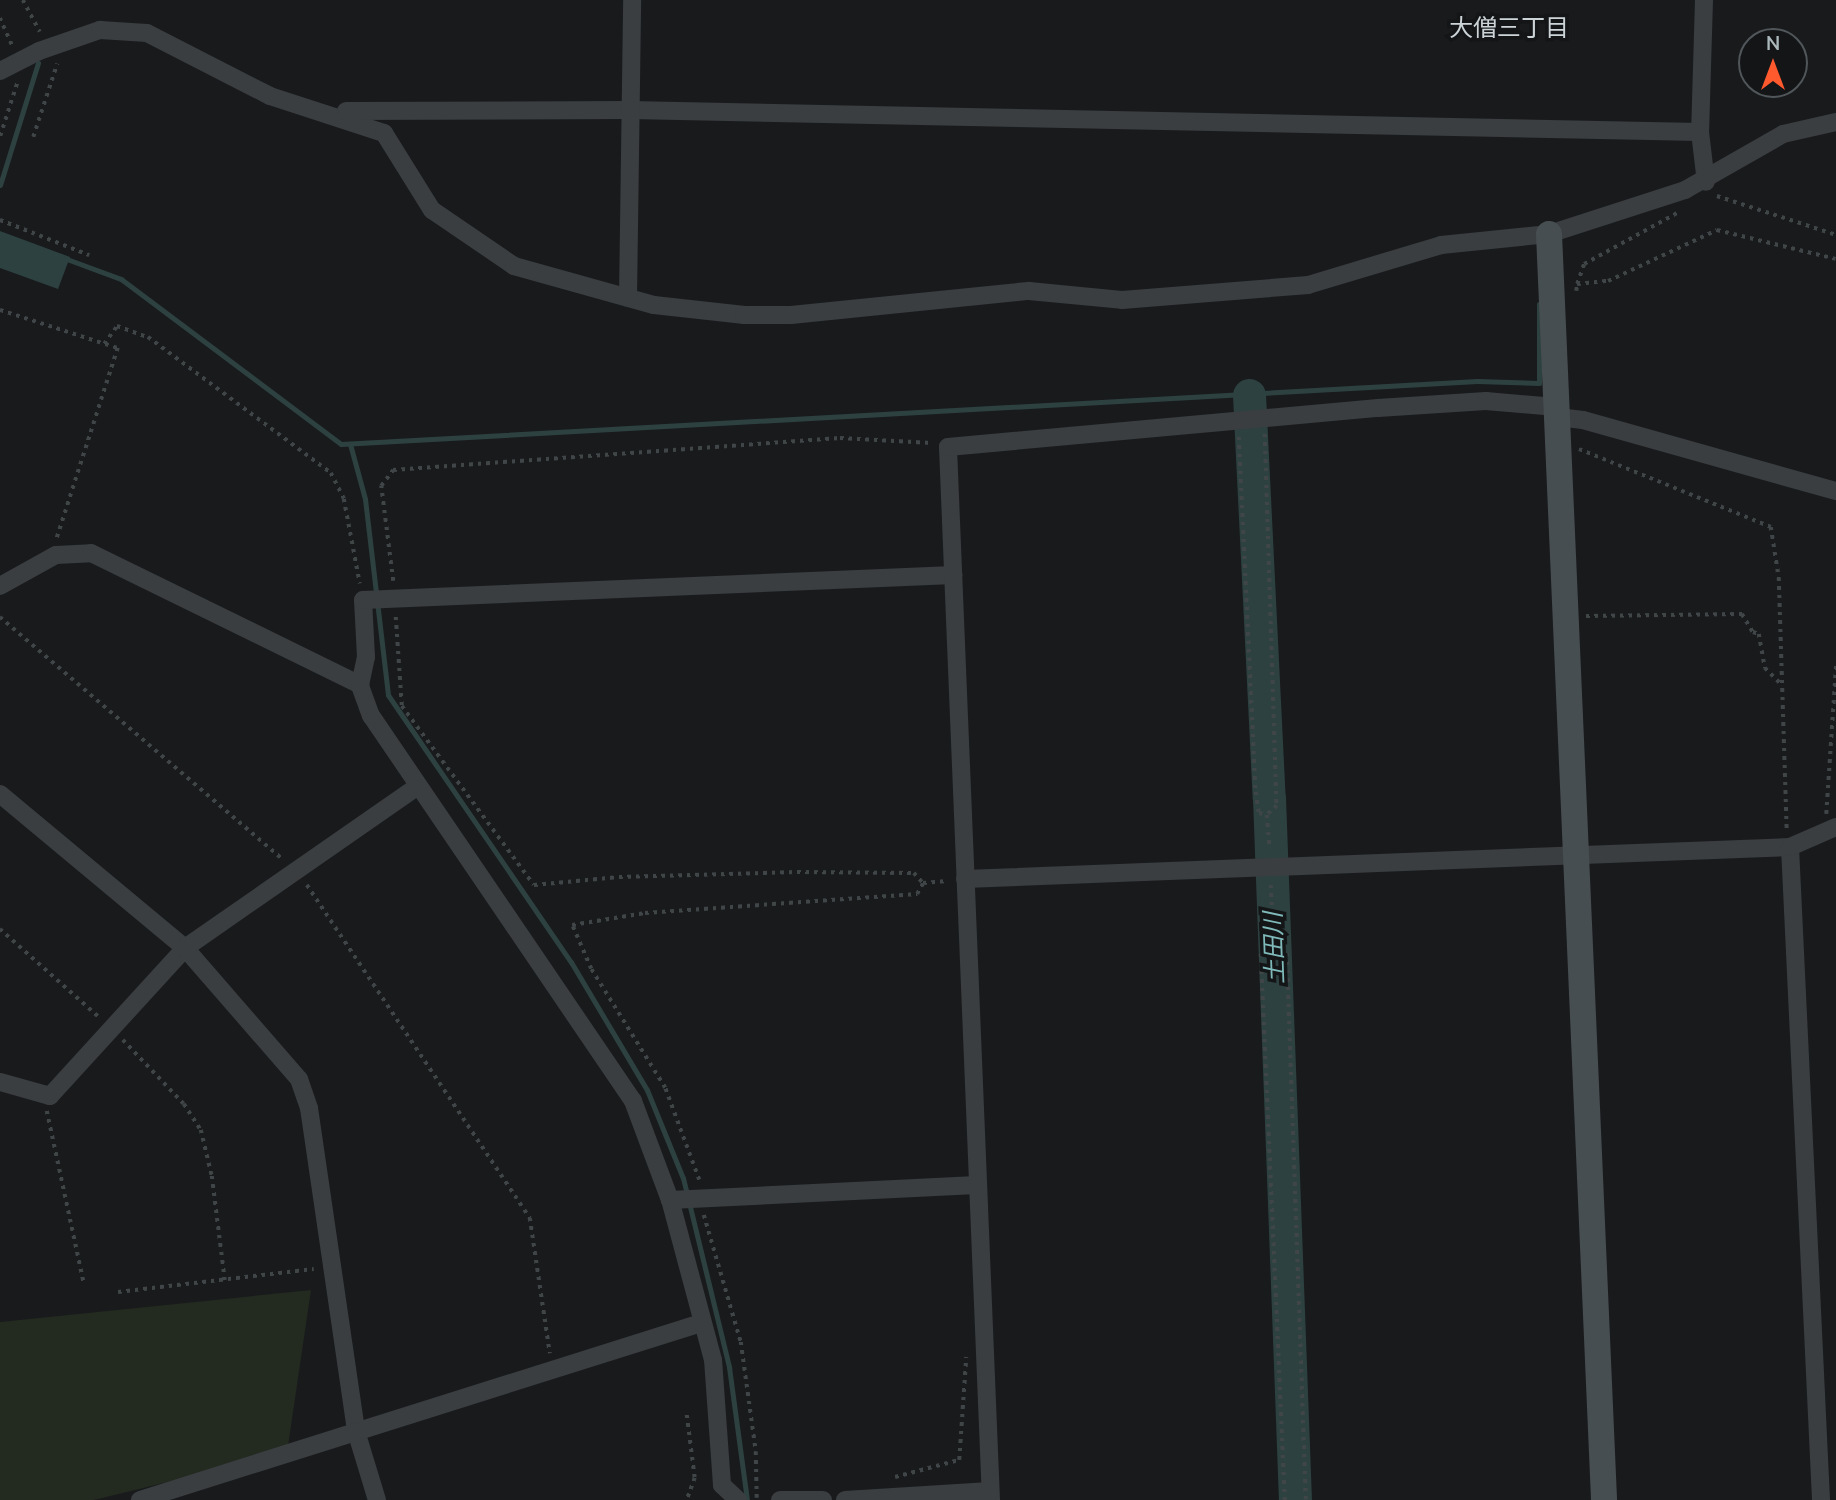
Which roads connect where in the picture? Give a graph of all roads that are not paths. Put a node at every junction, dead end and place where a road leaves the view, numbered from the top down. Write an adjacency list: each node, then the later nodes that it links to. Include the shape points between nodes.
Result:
1 (632, 0): 4 (street)
2 (1704, 0): 7 (street)
3 (0, 71): 5 (street, via 79,36 130,29 156,37 270,96)
4 (630, 110): 5 (street); 7 (street); 10 (street)
5 (324, 112): 10 (street, via 384,133 432,210 506,261 544,277)
6 (1836, 122): 8 (street, via 1783,134)
7 (1700, 132): 8 (street)
8 (1704, 183): 9 (street)
9 (1549, 234): 10 (street, via 1441,246 1343,277 1265,290 1122,300 1029,291 791,315 744,315); 11 (street)
10 (628, 298)
11 (1557, 412): 12 (street); 13 (street, via 1486,401 948,447); 20 (street)
12 (1836, 491)
13 (953, 575): 15 (street, via 363,600 366,657); 21 (street)
14 (0, 586): 15 (street, via 56,555 91,553)
15 (360, 685): 16 (street, via 371,716)
16 (418, 786): 22 (street); 25 (street, via 622,1081)
17 (0, 794): 22 (street)
18 (1833, 828): 19 (street)
19 (1789, 847): 20 (street); 36 (street)
20 (1578, 853): 21 (street, via 1531,860); 35 (street)
21 (965, 879): 24 (street)
22 (185, 948): 23 (street, via 50,1096); 27 (street, via 281,1055 305,1090)
23 (0, 1082)
24 (977, 1185): 25 (street); 28 (street)
25 (670, 1200): 26 (street)
26 (701, 1324): 27 (street); 31 (street, via 713,1360 722,1485)
27 (356, 1431): 29 (street); 30 (street)
28 (990, 1495): 34 (street)
29 (140, 1500)
30 (377, 1500)
31 (738, 1500)
32 (780, 1500): 33 (street)
33 (823, 1500)
34 (845, 1500)
35 (1604, 1500)
36 (1821, 1500)

